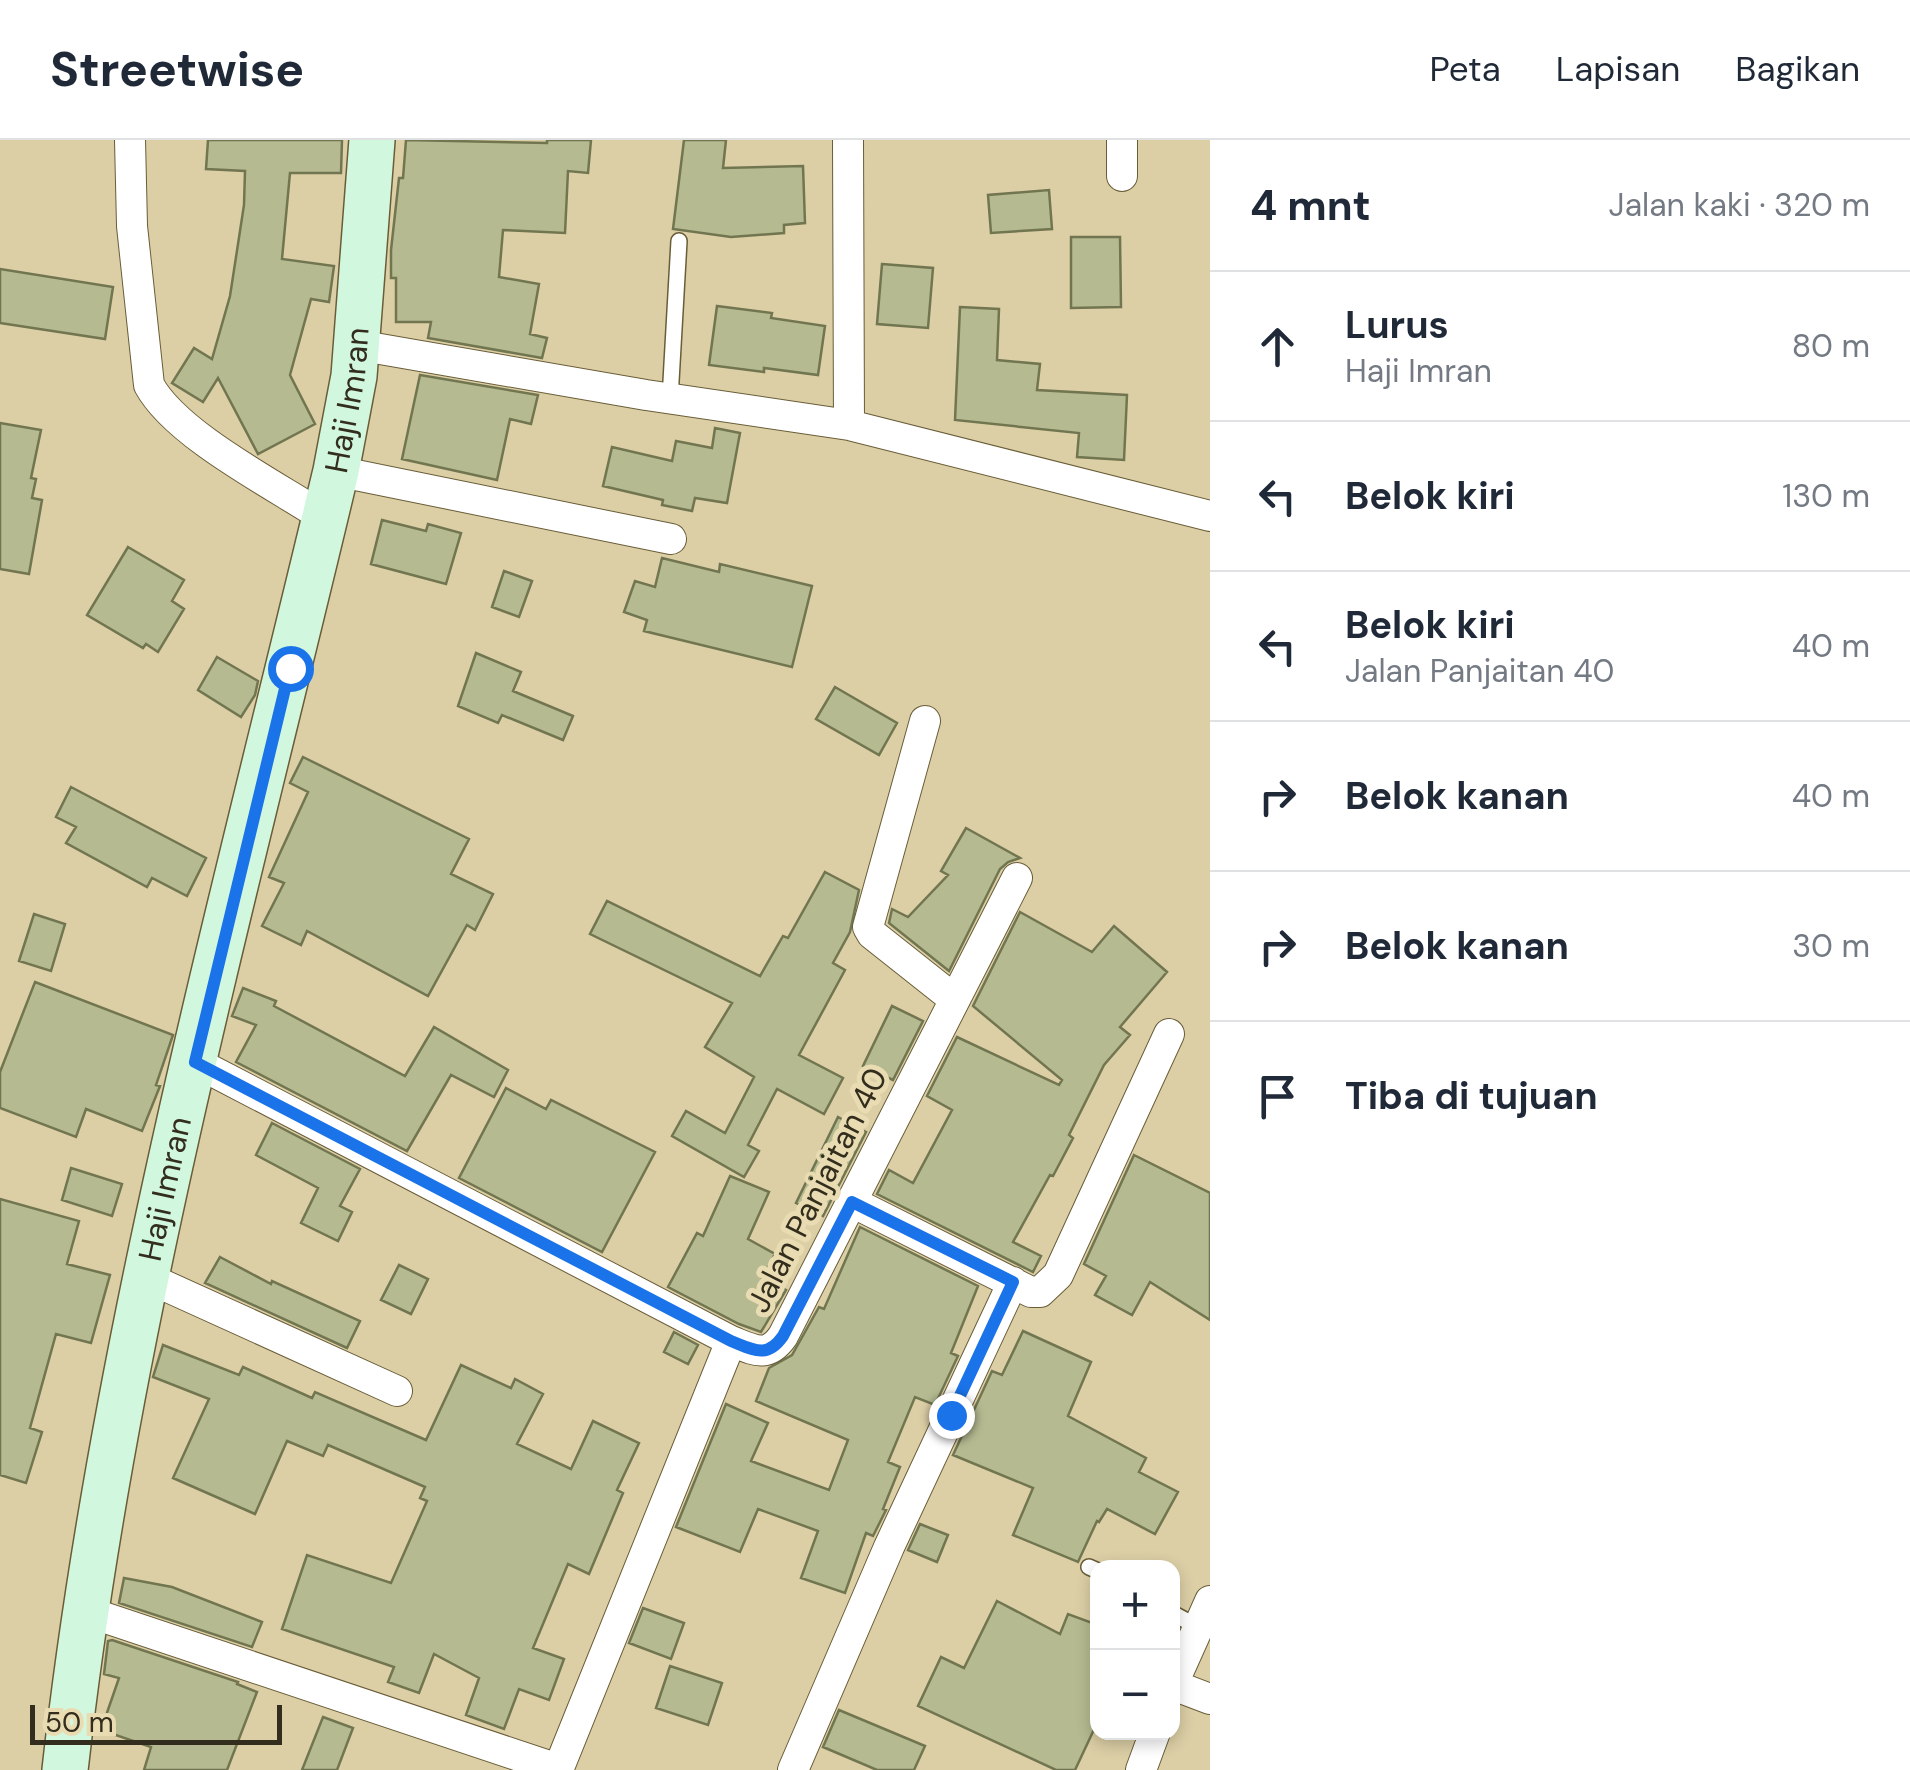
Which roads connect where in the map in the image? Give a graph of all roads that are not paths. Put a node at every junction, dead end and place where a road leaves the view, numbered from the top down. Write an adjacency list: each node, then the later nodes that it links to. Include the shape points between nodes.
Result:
1 (130, 140): 12 (street, via 149,384 159,404 182,426)
2 (372, 140): 7 (street, Haji Imran)
3 (848, 140): 9 (street)
4 (1122, 140): 5 (street)
5 (1122, 176)
6 (679, 241): 8 (lane)
7 (357, 344): 8 (street); 10 (street, Haji Imran)
8 (670, 399): 9 (street)
9 (849, 425): 11 (street)
10 (336, 471): 12 (street, Haji Imran); 13 (street)
11 (1210, 516)
12 (325, 518): 18 (street, Haji Imran)
13 (670, 539)
14 (925, 721): 16 (street, via 868,927)
15 (1017, 878): 16 (street, Jalan Panjaitan 40)
16 (954, 1000): 19 (street, Jalan Panjaitan 40)
17 (1169, 1034): 21 (street, via 1058,1275 1040,1292)
18 (195, 1062): 20 (street, Haji Imran); 22 (street)
19 (852, 1202): 21 (street); 22 (street, Jalan Panjaitan 40, via 776,1346 761,1353)
20 (148, 1278): 23 (street); 24 (street, Haji Imran)
21 (1013, 1282): 32 (street)
22 (731, 1341): 30 (street, Jalan Panjaitan 40)
23 (397, 1391)
24 (85, 1611): 30 (street); 31 (street, Haji Imran)
25 (1194, 1614): 26 (street)
26 (1180, 1661)
27 (1180, 1688): 28 (street)
28 (1210, 1699)
29 (1152, 1740): 33 (street)
30 (558, 1769)
31 (65, 1770)
32 (793, 1770)
33 (1141, 1770)

